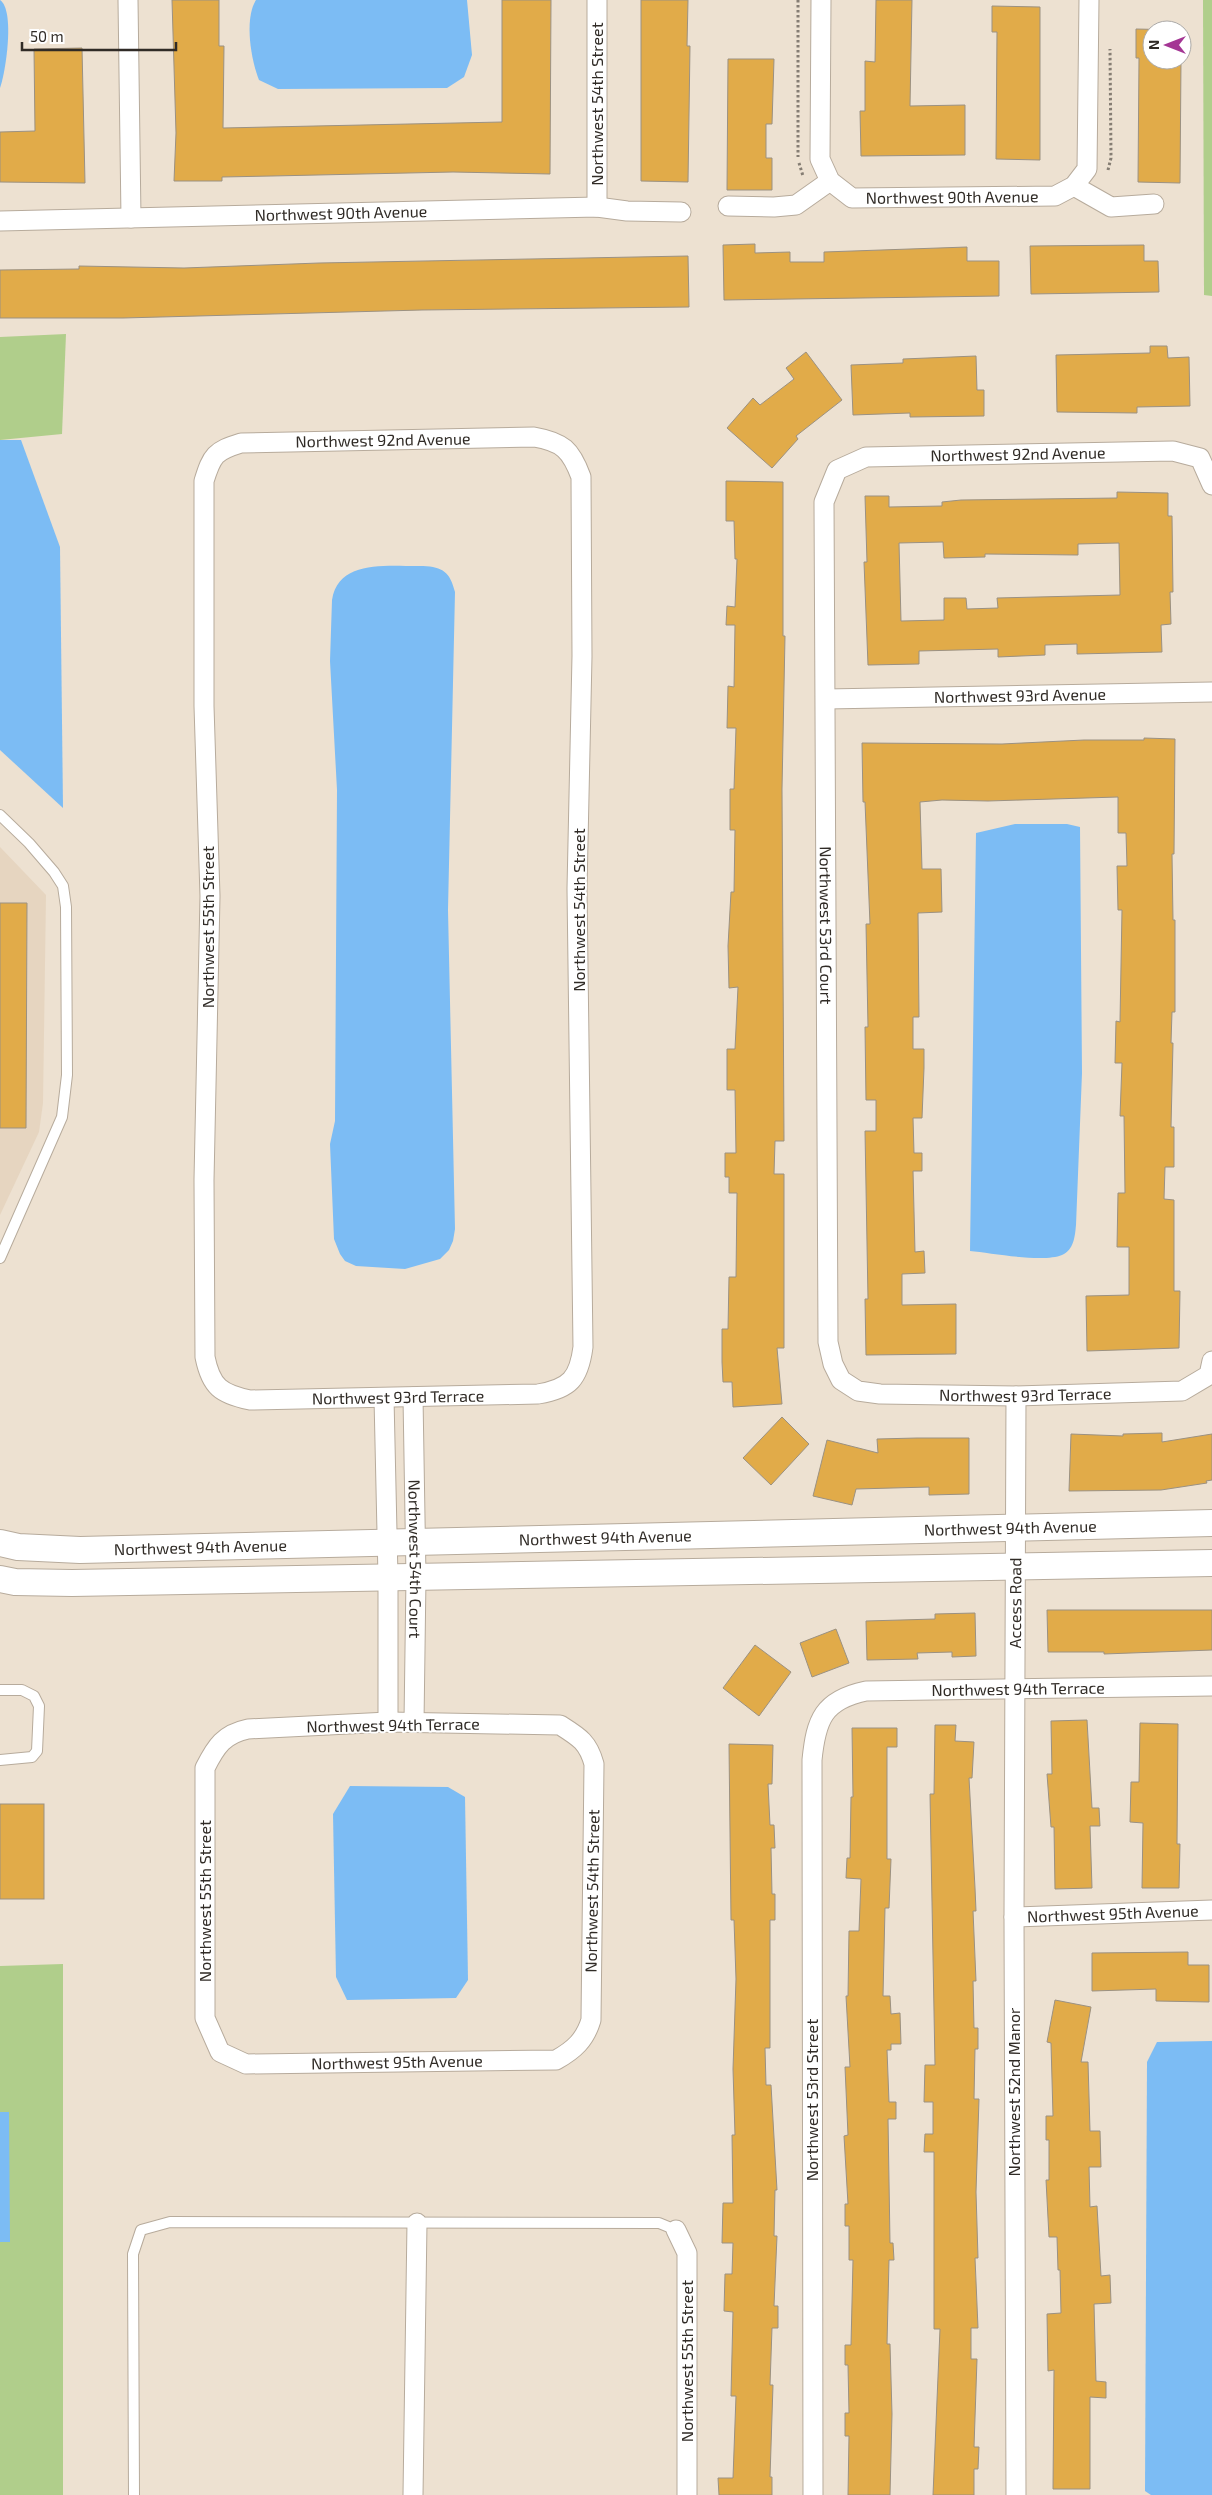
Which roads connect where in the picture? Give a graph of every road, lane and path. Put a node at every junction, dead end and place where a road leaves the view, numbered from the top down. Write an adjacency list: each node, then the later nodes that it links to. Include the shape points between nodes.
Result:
1 (128, 0): 11 (street)
2 (596, 0): 9 (street, Northwest 54th Street)
3 (821, 0): 5 (street, via 820,159)
4 (1088, 0): 6 (street, via 1087,169)
5 (830, 181): 6 (street, Northwest 90th Avenue, via 852,198 1055,196); 8 (street, via 796,205)
6 (1074, 186): 7 (street, via 1111,207)
7 (1154, 204)
8 (728, 206)
9 (597, 207): 10 (street, Northwest 90th Avenue); 11 (street, Northwest 90th Avenue)
10 (681, 212)
11 (131, 218): 12 (street, Northwest 90th Avenue)
12 (0, 221)
13 (563, 446): 14 (street, Northwest 92nd Avenue, via 534,437 241,443 220,450); 22 (street, Northwest 54th Street, via 574,457 581,477 582,656 577,889 583,1347 581,1363)
14 (210, 463): 24 (street, Northwest 55th Street, via 204,481 204,706 210,896 204,1180 205,1358 209,1375)
15 (837, 470): 16 (street, Northwest 92nd Avenue, via 866,457 1173,451 1200,458); 18 (street, Northwest 53rd Court, via 824,502)
16 (1212, 485)
17 (1212, 692): 18 (street, Northwest 93rd Avenue)
18 (826, 699): 23 (street, Northwest 53rd Court, via 828,1342)
19 (0, 815): 20 (lane, via 29,843 63,886 66,907 67,1075 62,1117)
20 (0, 1258)
21 (1210, 1368): 25 (street, Northwest 93rd Terrace, via 1182,1391)
22 (574, 1378): 26 (street, Northwest 93rd Terrace, via 564,1386 538,1394)
23 (841, 1380): 25 (street, Northwest 93rd Terrace, via 858,1391 880,1394)
24 (219, 1389): 27 (street, Northwest 93rd Terrace, via 250,1400)
25 (1016, 1396): 29 (street, Access Road)
26 (413, 1397): 27 (street, Northwest 93rd Terrace); 31 (street, Northwest 54th Court)
27 (384, 1398): 32 (street, Northwest 54th Court)
28 (1212, 1523): 29 (street, Northwest 94th Avenue)
29 (1016, 1526): 31 (street, Northwest 94th Avenue); 34 (street, Access Road)
30 (0, 1543): 32 (street, Northwest 94th Avenue, via 80,1550)
31 (416, 1543): 32 (street, Northwest 94th Avenue); 35 (street, Northwest 54th Court)
32 (387, 1544): 36 (street, Northwest 54th Court)
33 (1212, 1562): 34 (street, Northwest 94th Avenue)
34 (1017, 1566): 35 (street, Northwest 94th Avenue); 39 (street, Access Road)
35 (416, 1576): 36 (street, Northwest 94th Avenue); 43 (street, Northwest 54th Court)
36 (388, 1577): 37 (street, Northwest 94th Avenue, via 72,1583); 42 (street, Northwest 54th Court)
37 (0, 1579)
38 (1212, 1686): 39 (street, Northwest 94th Terrace)
39 (1014, 1688): 41 (street, Northwest 94th Terrace, via 866,1691 847,1695); 48 (street, Northwest 52nd Manor)
40 (0, 1690): 46 (lane, via 22,1690 34,1696 40,1706 38,1751 22,1760)
41 (827, 1708): 56 (street, Northwest 53rd Street, via 815,1732 812,1760)
42 (388, 1722): 43 (street, Northwest 94th Terrace); 45 (street, Northwest 94th Terrace, via 248,1729 233,1732)
43 (414, 1722): 44 (street, Northwest 94th Terrace, via 560,1725)
44 (574, 1734): 49 (street, Northwest 54th Street, via 589,1747 594,1764 591,2020 587,2033)
45 (215, 1748): 50 (street, Northwest 55th Street, via 205,1768 205,2018)
46 (0, 1760)
47 (1212, 1910): 48 (street, Northwest 95th Avenue)
48 (1014, 1917): 57 (street, Northwest 52nd Manor)
49 (574, 2049): 50 (street, Northwest 95th Avenue, via 556,2060 246,2064)
50 (220, 2052)
51 (417, 2223): 52 (lane, via 660,2223); 53 (lane, via 170,2222 141,2230 133,2254); 54 (street)
52 (676, 2230): 55 (street, Northwest 55th Street, via 687,2253)
53 (134, 2495)
54 (413, 2495)
55 (687, 2495)
56 (813, 2495)
57 (1016, 2495)

